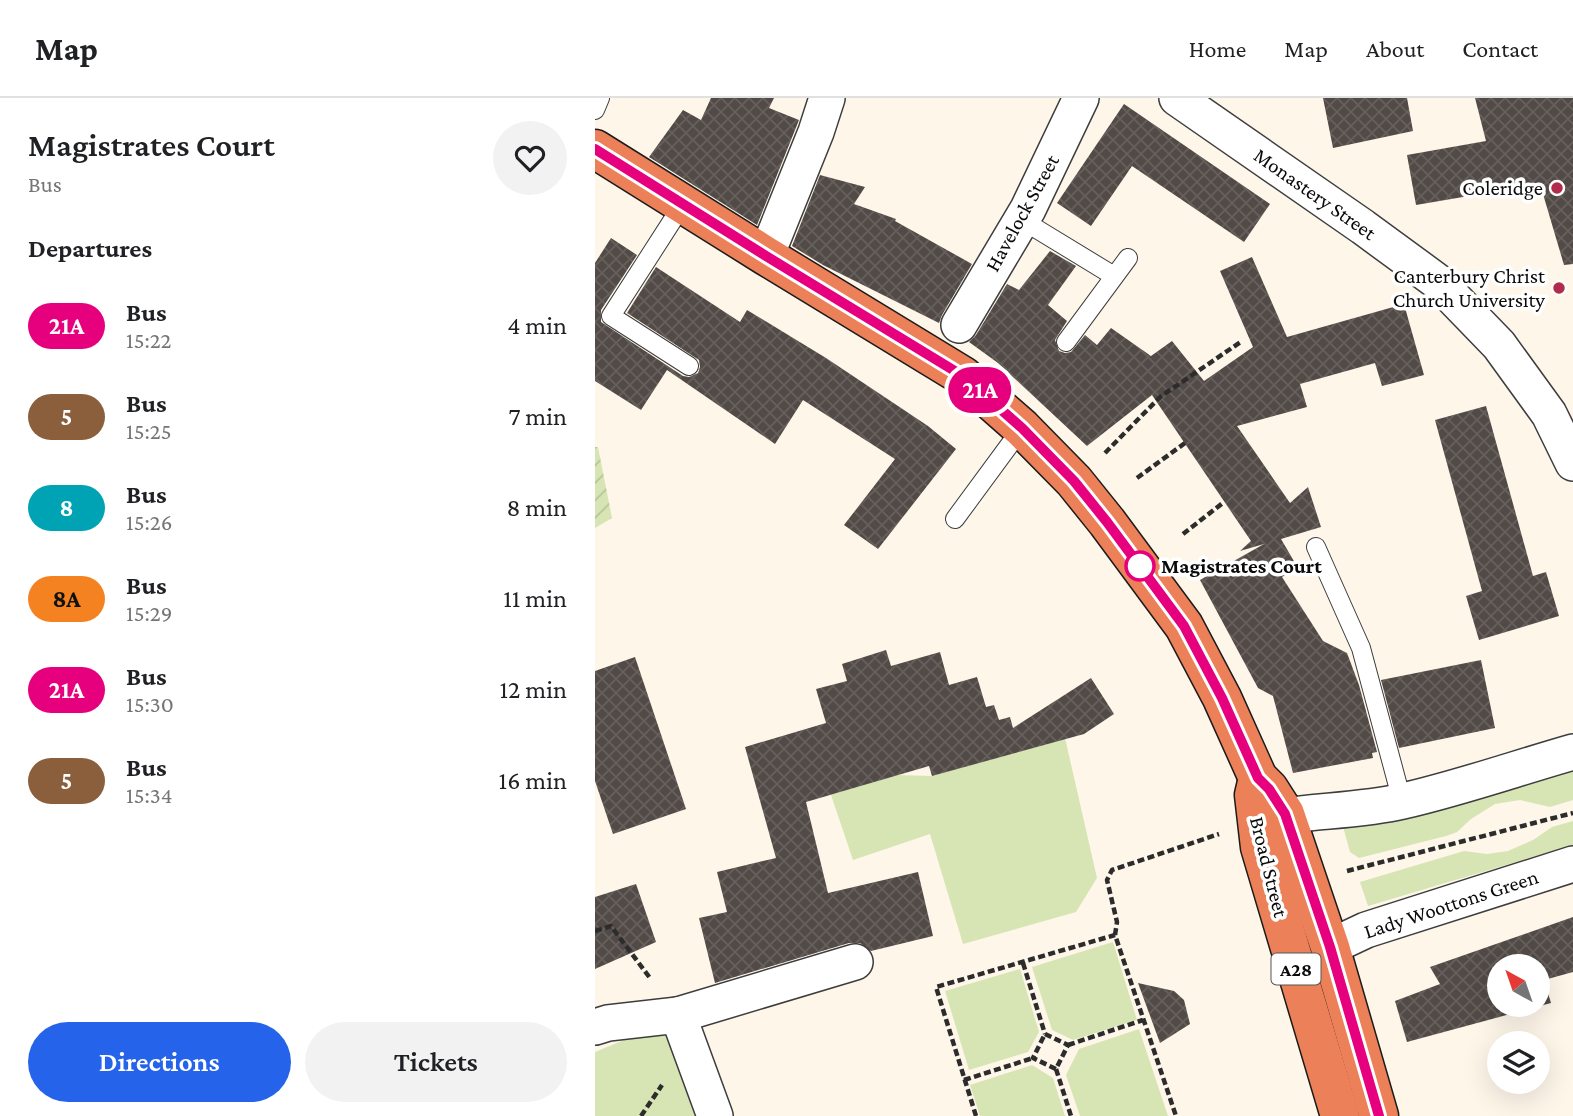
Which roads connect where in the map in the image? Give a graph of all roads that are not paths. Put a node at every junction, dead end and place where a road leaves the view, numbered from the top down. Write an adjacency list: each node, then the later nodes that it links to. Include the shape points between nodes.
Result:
1 (600, 98): 5 (lane)
2 (827, 98): 9 (street)
3 (1081, 98): 8 (street, Havelock Street)
4 (1177, 98): 16 (street, Monastery Street, via 1438,282 1499,345 1549,414)
5 (595, 110)
6 (595, 149): 7 (highway, Broad Street / A28)
7 (683, 204): 9 (highway, Broad Street / A28); 14 (lane, via 611,316)
8 (1022, 220): 11 (lane); 12 (street, Havelock Street)
9 (766, 256): 15 (highway, Broad Street / A28, via 963,376)
10 (1128, 258): 11 (lane)
11 (1114, 276): 13 (lane)
12 (960, 325)
13 (1066, 342)
14 (689, 366)
15 (1022, 428): 17 (lane); 21 (highway, Broad Street / A28, via 1074,481 1184,626 1258,778 1269,789)
16 (1573, 463)
17 (955, 519)
18 (1316, 547): 20 (lane, via 1361,648)
19 (1573, 752): 20 (street)
20 (1402, 801): 21 (street)
21 (1270, 818): 23 (highway, Broad Street / A28); 28 (highway, Broad Street / A28, via 1260,846)
22 (1573, 864): 23 (street, Lady Woottons Green, via 1366,930)
23 (1330, 947): 29 (highway, Broad Street / A28)
24 (855, 962): 25 (street)
25 (678, 1015): 26 (street); 27 (street)
26 (595, 1027)
27 (715, 1116)
28 (1340, 1116)
29 (1380, 1116)

